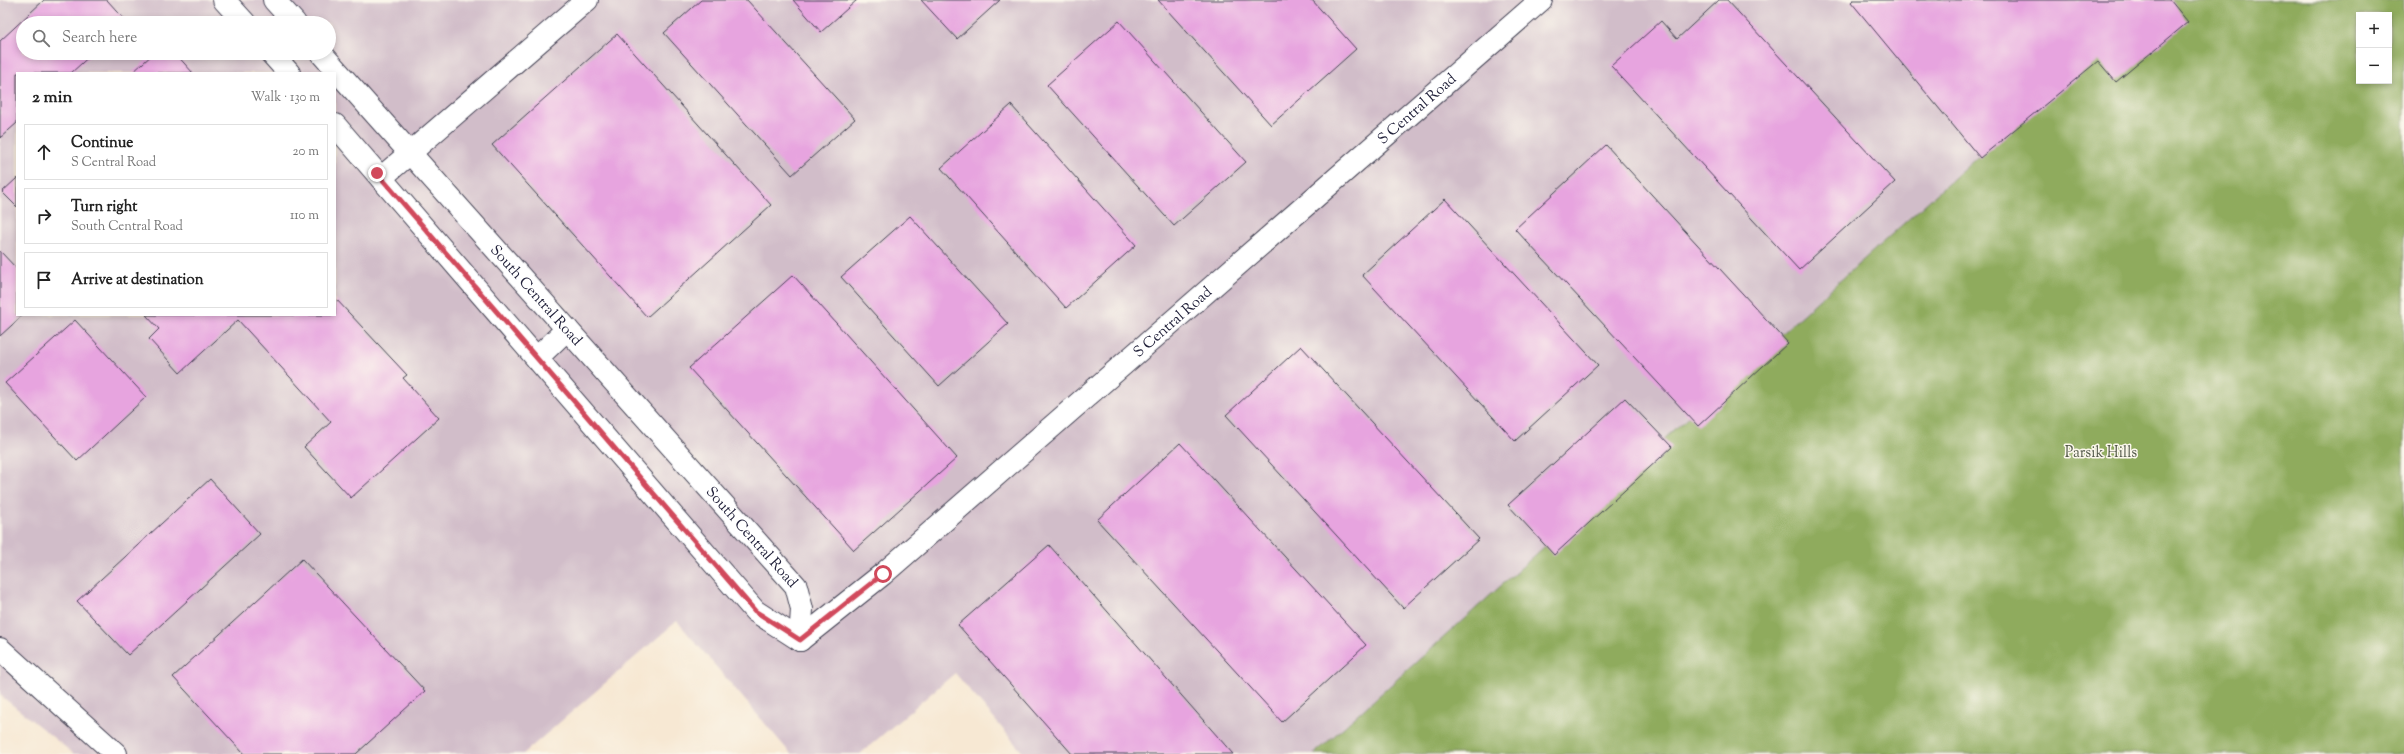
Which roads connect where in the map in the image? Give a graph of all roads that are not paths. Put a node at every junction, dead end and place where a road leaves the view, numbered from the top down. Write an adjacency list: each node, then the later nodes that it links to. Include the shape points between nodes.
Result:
1 (224, 0): 5 (street)
2 (274, 0): 6 (street)
3 (587, 0): 11 (street)
4 (1541, 0): 15 (street, S Central Road, via 883,574)
5 (239, 16)
6 (289, 16)
7 (277, 60): 9 (street)
8 (328, 60): 11 (street, South Central Road)
9 (288, 72)
10 (336, 127): 12 (street)
11 (410, 153): 12 (street); 13 (street, South Central Road)
12 (381, 178): 14 (street)
13 (568, 329): 14 (street); 15 (street, South Central Road, via 796,586 802,609)
14 (537, 358): 15 (street, via 755,611)
15 (800, 640)
16 (0, 649): 17 (street)
17 (116, 754)

